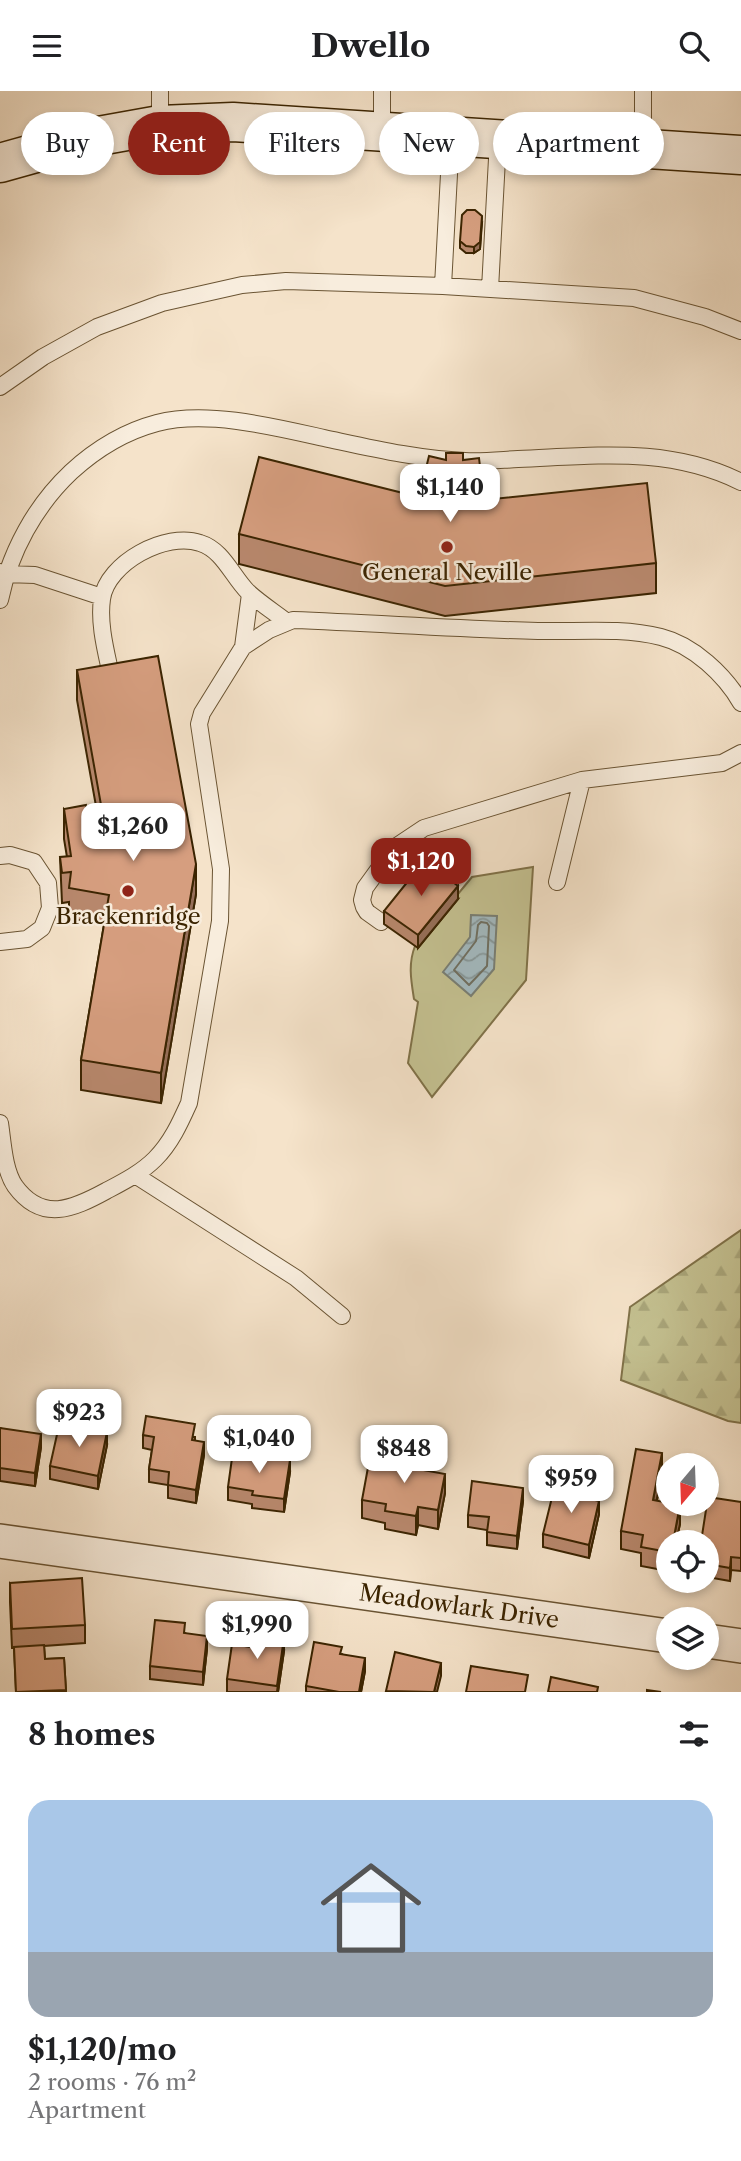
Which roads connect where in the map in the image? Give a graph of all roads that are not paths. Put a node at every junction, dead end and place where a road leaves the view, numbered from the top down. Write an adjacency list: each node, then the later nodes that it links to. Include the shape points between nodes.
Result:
1 (382, 91): 4 (lane)
2 (643, 91): 5 (lane)
3 (160, 108): 6 (main road, via 233,122); 9 (main road, via 93,137)
4 (382, 112)
5 (643, 112)
6 (379, 132)
7 (664, 150): 8 (main road)
8 (741, 155)
9 (0, 163)
10 (449, 175): 12 (lane)
11 (496, 175): 13 (lane)
12 (443, 286): 13 (lane); 15 (lane, via 286,281 162,303 97,327)
13 (490, 289): 14 (lane, via 634,298)
14 (741, 331)
15 (0, 387)
16 (741, 482): 17 (lane, via 687,463 646,455 469,462 376,450 265,425 208,418 159,422 92,453 58,484 31,521)
17 (3, 573): 19 (lane, via 35,575); 20 (lane)
18 (250, 594): 19 (lane, via 223,558 201,543 175,540 152,546 131,559); 21 (lane); 22 (lane)
19 (102, 597): 23 (lane, via 102,629)
20 (0, 600)
21 (287, 622): 22 (lane); 24 (lane, via 618,631 662,637 702,658)
22 (243, 647): 32 (lane, via 199,724 221,869 220,921 188,1103 177,1131)
23 (114, 689)
24 (741, 703)
25 (741, 753): 26 (lane, via 722,763)
26 (582, 780): 28 (lane); 29 (lane, via 424,828 394,848 363,894 364,907)
27 (0, 856): 30 (lane, via 34,862 48,883 50,908 42,928 27,939)
28 (557, 882)
29 (381, 922)
30 (0, 942)
31 (0, 1123): 32 (lane, via 13,1183 40,1207 75,1208)
32 (135, 1175): 33 (lane, via 296,1278)
33 (342, 1316)
34 (0, 1541): 35 (street, Meadowlark Drive)
35 (656, 1634)
36 (719, 1643): 37 (street)
37 (741, 1646)

